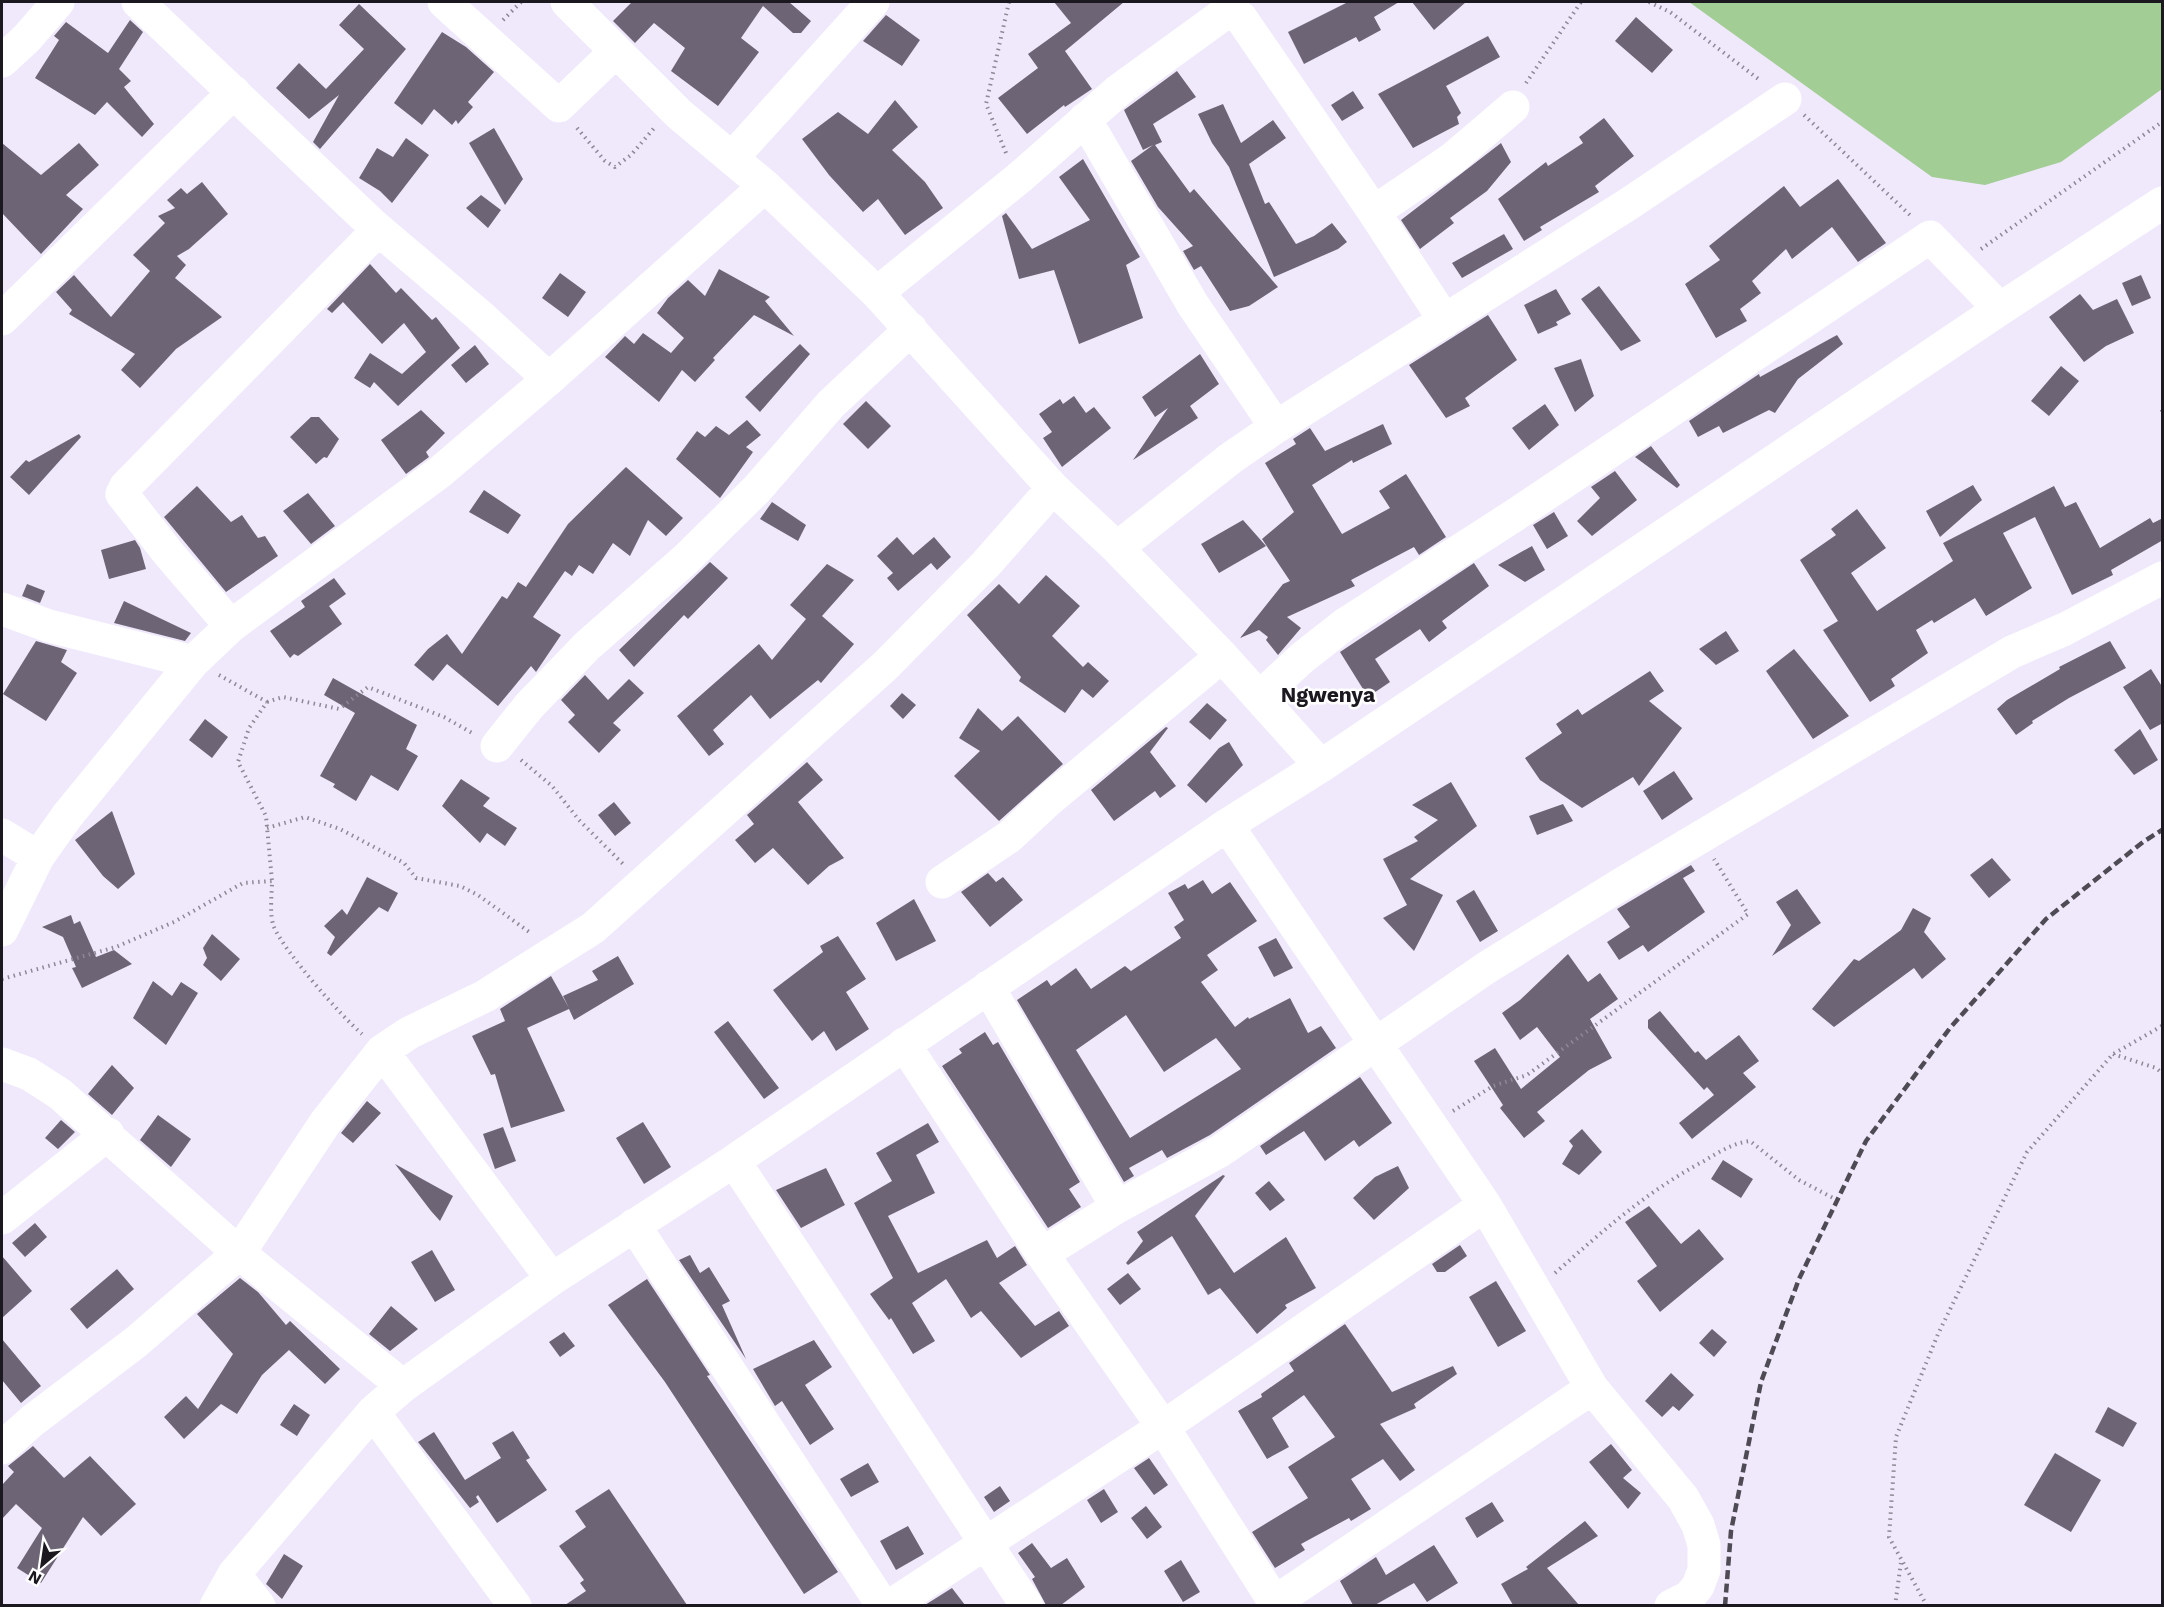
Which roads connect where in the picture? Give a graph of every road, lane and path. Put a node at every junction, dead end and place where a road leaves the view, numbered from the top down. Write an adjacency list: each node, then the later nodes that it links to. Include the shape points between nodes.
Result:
1 (58, 2): 10 (street)
2 (138, 2): 11 (street)
3 (444, 2): 13 (street)
4 (567, 2): 9 (street)
5 (873, 2): 18 (street)
6 (1009, 2): 19 (path, via 986,104)
7 (1581, 2): 14 (path, via 1529,76)
8 (1649, 2): 12 (path, via 1670,12)
9 (615, 51): 13 (street); 15 (street)
10 (2, 61)
11 (234, 92): 23 (street); 28 (street)
12 (1785, 99): 24 (path, via 1900,202); 29 (street)
13 (559, 106): 15 (path, via 605,161 615,167 657,126)
14 (1513, 107): 22 (street, via 1452,159)
15 (679, 114): 18 (street)
16 (1085, 118): 19 (street); 22 (street, via 1221,16 1232,12 1241,18); 34 (street, via 1193,305)
17 (2163, 122): 25 (path)
18 (732, 158): 20 (street)
19 (1019, 178): 26 (street)
20 (765, 186): 26 (street); 31 (street)
21 (2163, 203): 27 (street)
22 (1374, 212): 29 (street)
23 (378, 230): 31 (street); 39 (street, via 172,438 122,494)
24 (1930, 237): 25 (street); 42 (street, via 1344,625)
25 (1957, 265): 27 (street)
26 (877, 293): 30 (street)
27 (2000, 309): 45 (street)
28 (2, 319)
29 (1445, 321): 34 (street)
30 (911, 329): 35 (street); 44 (street, via 831,404 757,489 686,559 587,646)
31 (549, 380): 39 (street, via 440,472)
32 (2163, 410): 33 (path)
33 (2163, 416)
34 (1276, 427): 36 (street)
35 (1053, 488): 36 (street); 53 (street, via 986,564 885,666)
36 (1117, 548): 40 (street)
37 (2163, 578): 49 (street, via 1993,663)
38 (2, 609): 41 (street, via 49,626)
39 (231, 626): 41 (street)
40 (1221, 656): 42 (street); 52 (street, via 1009,837)
41 (192, 662): 43 (path); 50 (street, via 96,777)
42 (1260, 698): 45 (street)
43 (267, 702): 44 (path, via 283,697 339,709 368,687 444,717); 47 (path, via 249,728 238,762 266,816)
44 (497, 746): 53 (path, via 526,763 552,786 579,820)
45 (1321, 766): 46 (street)
46 (1227, 825): 57 (street); 59 (street)
47 (267, 828): 51 (path); 55 (path, via 305,817 340,830 404,863 416,878 460,886 478,895)
48 (2, 836): 50 (street)
49 (1700, 836): 59 (street, via 1486,968); 65 (path, via 1748,914 1527,1075 1493,1086)
50 (38, 857): 54 (street)
51 (272, 881): 56 (path, via 243,883 174,922 116,947); 61 (path, via 273,925 283,941 350,1023)
52 (942, 882)
53 (644, 884): 55 (street, via 593,928)
54 (2, 930)
55 (556, 952): 61 (street, via 485,996 409,1033)
56 (2, 979)
57 (988, 987): 60 (street); 70 (street)
58 (2163, 1026): 62 (path)
59 (1376, 1042): 65 (street); 70 (street, via 1220,1151)
60 (904, 1044): 67 (street); 74 (street)
61 (382, 1051): 73 (street, via 325,1123); 75 (street)
62 (2113, 1054): 64 (path); 83 (path, via 2027,1152 1938,1334 1896,1437 1889,1537)
63 (2, 1064): 66 (street, via 29,1074 60,1094)
64 (2163, 1073)
65 (1430, 1128): 69 (street)
66 (108, 1134): 71 (street); 73 (street)
67 (734, 1161): 72 (street); 82 (street)
68 (1837, 1200): 76 (path, via 1799,1180 1750,1141 1737,1142 1636,1202)
69 (1485, 1205): 76 (street); 80 (street)
70 (1118, 1207): 74 (street)
71 (2, 1218)
72 (634, 1225): 75 (street); 89 (street)
73 (239, 1253): 77 (street); 81 (street, via 136,1342)
74 (1042, 1254): 80 (street)
75 (552, 1279): 77 (street)
76 (1534, 1291): 78 (street)
77 (402, 1386): 79 (street)
78 (1592, 1388): 85 (street); 92 (street, via 1683,1498 1698,1525 1704,1545 1704,1570 1689,1597)
79 (373, 1412): 84 (street); 88 (street)
80 (1163, 1427): 82 (street); 85 (street)
81 (2, 1448)
82 (985, 1543): 90 (street); 91 (street)
83 (1902, 1560): 93 (path); 94 (path)
84 (234, 1574): 86 (street); 87 (street)
85 (1276, 1604)
86 (216, 1605)
87 (259, 1605)
88 (515, 1605)
89 (883, 1605)
90 (890, 1605)
91 (1027, 1605)
92 (1671, 1605)
93 (1895, 1605)
94 (1927, 1605)

